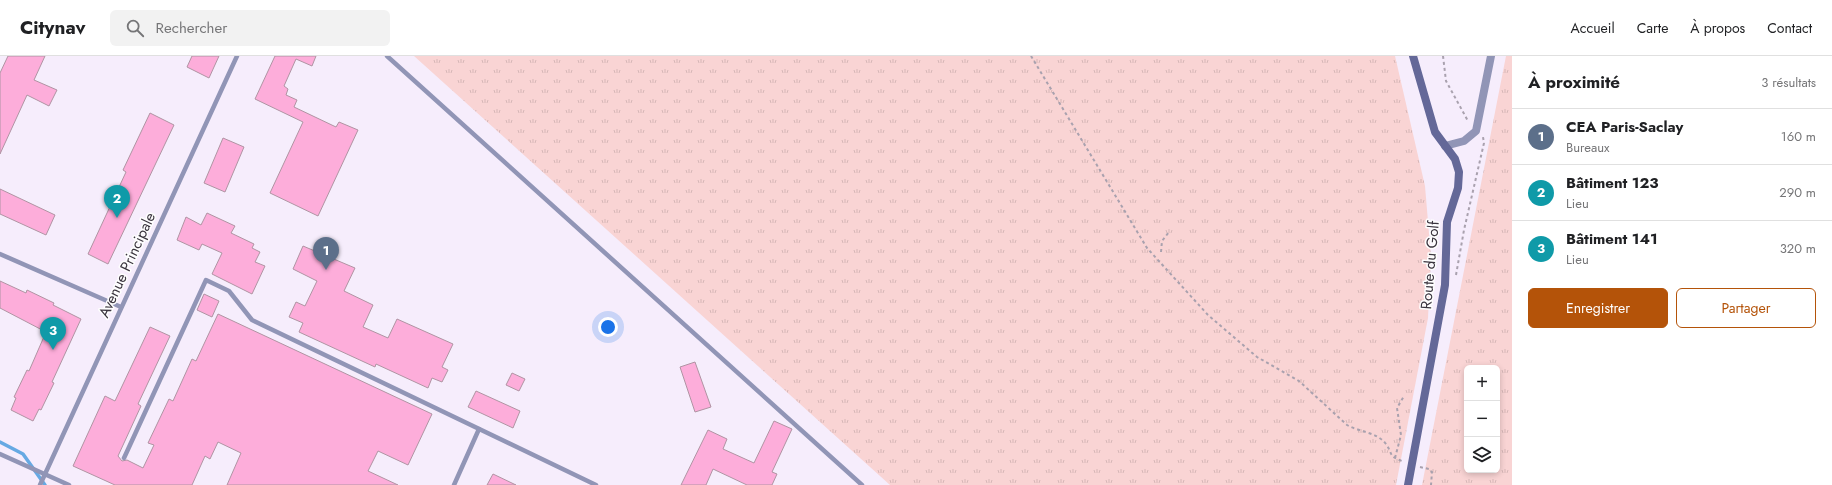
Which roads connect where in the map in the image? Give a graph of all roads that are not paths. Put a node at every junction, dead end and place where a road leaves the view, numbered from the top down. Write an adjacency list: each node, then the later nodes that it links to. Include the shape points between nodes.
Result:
1 (237, 56): 7 (lane, Avenue Principale)
2 (387, 56): 16 (lane)
3 (1413, 56): 5 (street, Route du Golf, via 1435,132)
4 (1491, 56): 5 (street, via 1476,131 1464,142)
5 (1444, 146): 17 (street, Route du Golf, via 1455,160 1459,172 1458,188 1447,222 1445,285)
6 (0, 254): 7 (lane)
7 (121, 308): 11 (lane, Avenue Principale)
8 (478, 429): 10 (lane, via 252,320 229,291 206,280); 14 (lane); 15 (lane)
9 (0, 454): 11 (lane)
10 (124, 458)
11 (45, 474): 12 (lane, Avenue Principale); 13 (lane)
12 (40, 485)
13 (69, 485)
14 (454, 485)
15 (596, 485)
16 (862, 485)
17 (1408, 485)

